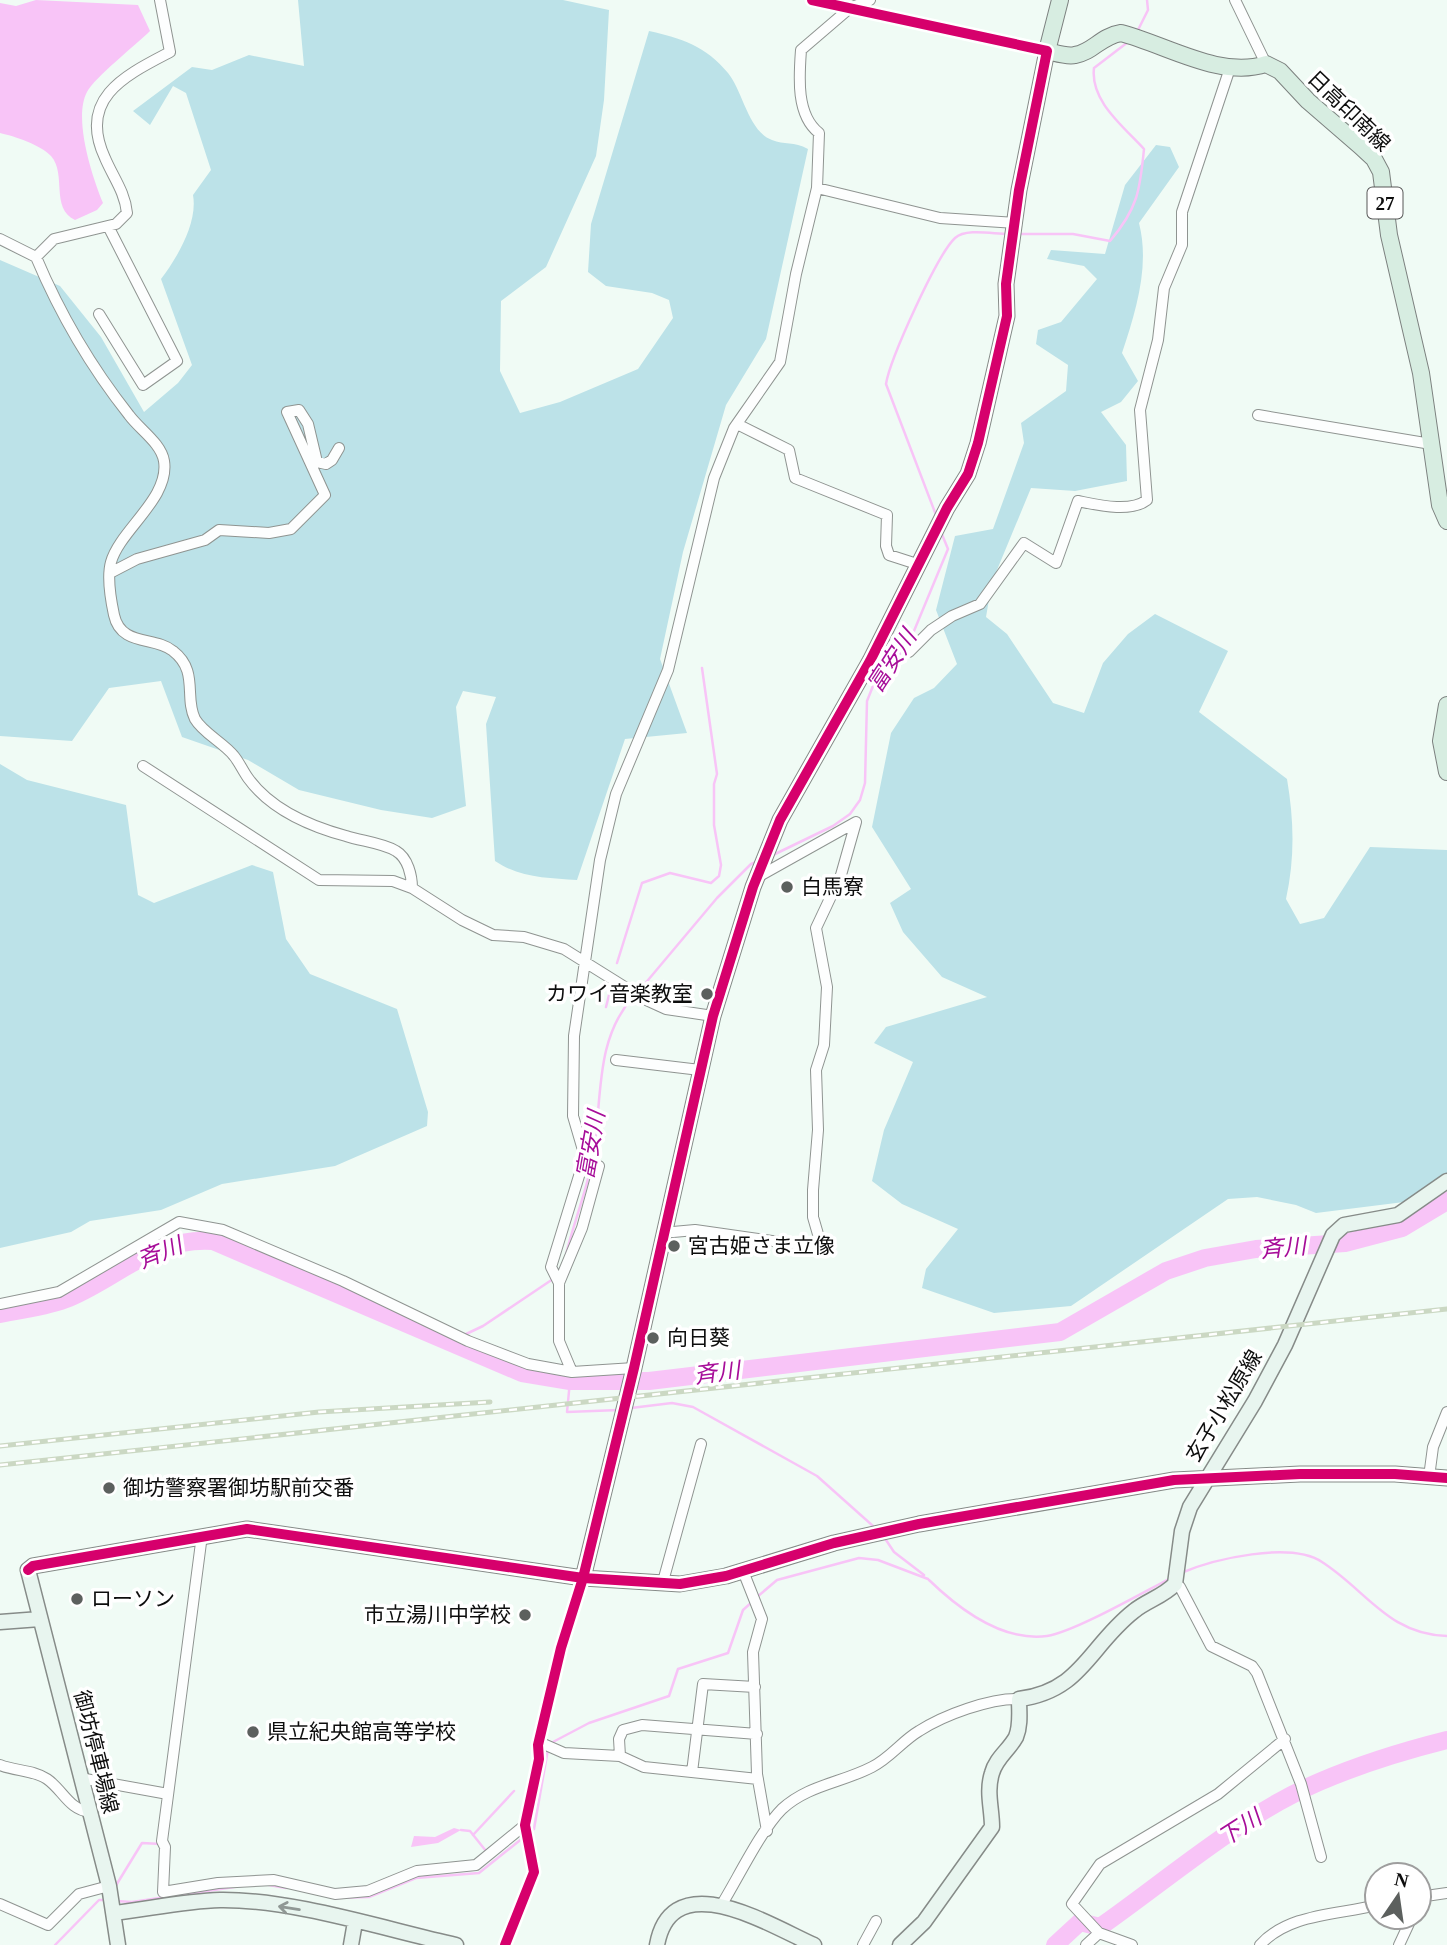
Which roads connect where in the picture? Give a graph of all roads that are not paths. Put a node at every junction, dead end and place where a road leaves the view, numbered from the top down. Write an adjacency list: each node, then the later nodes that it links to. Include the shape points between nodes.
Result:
1 (160, 0): 12 (street, via 170,52 123,77 100,108 99,145 125,197 127,213)
2 (812, 0): 6 (street)
3 (870, 0): 6 (street)
4 (1060, 0): 7 (main road)
5 (1235, 0): 8 (street)
6 (850, 8): 7 (street); 10 (street, via 801,50 799,86 809,125 819,134)
7 (1047, 51): 9 (main road, via 1073,56 1106,35 1133,36); 11 (street)
8 (1266, 64): 9 (main road); 18 (main road, 日高印南線 / 27, via 1280,71 1374,159 1381,172 1389,235 1421,373)
9 (1230, 68): 24 (street, via 1182,212 1182,245 1164,288 1158,340 1140,410 1147,500 1141,505 1105,507 1078,502 1056,563 1024,543 980,604 931,630)
10 (817, 188): 11 (street, via 940,218); 17 (street, via 780,362)
11 (1016, 223): 22 (street, via 1006,284 1007,316 978,443 968,474)
12 (108, 226): 14 (street, via 54,239); 15 (street, via 177,361 144,385)
13 (1, 241): 14 (street)
14 (36, 257): 23 (street, via 86,355 161,450 164,462 160,484 122,541)
15 (99, 314)
16 (1258, 415): 18 (street)
17 (737, 424): 22 (street, via 789,450 795,478 887,514 889,555); 30 (street, via 714,478 668,670 615,794 595,881)
18 (1431, 444): 20 (main road, 日高印南線 / 27)
19 (339, 449): 23 (street, via 326,464 317,462 308,424 299,410 287,412 325,495 291,529 270,533 219,530 205,540 137,559)
20 (1441, 482): 21 (main road, 日高印南線 / 27, via 1440,505)
21 (1447, 520)
22 (920, 565): 28 (street, via 769,844)
23 (110, 573): 29 (street, via 114,618 137,641 172,649 182,660 189,674 195,719 233,755 249,780 279,808 314,827 398,851 408,866)
24 (909, 652)
25 (1447, 705): 27 (main road, via 1441,741)
26 (143, 766): 29 (street, via 319,880 393,881)
27 (1447, 772)
28 (755, 880): 31 (street); 36 (street, via 856,822 841,875 816,928 827,987 824,1045 816,1070 813,1190 813,1217 822,1248 695,1230)
29 (412, 888): 30 (street, via 493,935 524,937)
30 (584, 960): 31 (street, via 666,1009); 37 (street, via 575,1010 573,1116 583,1163 551,1267)
31 (713, 1016): 33 (street)
32 (616, 1060): 33 (street)
33 (700, 1070): 36 (street)
34 (599, 1166): 37 (street, via 582,1228)
35 (1447, 1181): 43 (street, 玄子小松原線, via 1398,1215 1344,1225 1334,1235 1273,1367)
36 (662, 1233): 39 (street)
37 (559, 1283): 40 (street, via 559,1341)
38 (0, 1304): 40 (street, via 60,1292 179,1222 223,1230 468,1340 528,1364)
39 (634, 1368): 40 (street); 48 (street)
40 (572, 1372)
41 (1447, 1412): 44 (street, via 1433,1447)
42 (701, 1444): 50 (street)
43 (1208, 1476): 44 (street); 47 (street, via 919,1524 834,1543); 49 (street, 玄子小松原線, via 1182,1531)
44 (1429, 1477): 45 (street)
45 (1447, 1478)
46 (202, 1535): 48 (street, via 247,1529 278,1532); 51 (street, 御坊停車場線, via 33,1566 28,1570); 64 (street)
47 (743, 1571): 50 (street); 53 (street, via 762,1619 753,1652)
48 (583, 1578): 50 (street); 58 (street)
49 (1175, 1584): 54 (street, via 1119,1623 1080,1669 1054,1691); 57 (street, via 1211,1646 1252,1666)
50 (662, 1585)
51 (40, 1619): 52 (street); 62 (street, 御坊停車場線)
52 (0, 1622)
53 (755, 1687): 55 (street, via 703,1684); 56 (street)
54 (1019, 1699): 67 (street, via 998,1699 918,1731 874,1766 808,1789 780,1811); 86 (street, via 1015,1737 990,1777 992,1827 924,1922)
55 (697, 1730): 56 (street); 59 (street, via 642,1725 623,1731); 61 (street)
56 (757, 1734): 63 (street)
57 (1285, 1740): 68 (street); 78 (street, via 1218,1794 1100,1864 1072,1903)
58 (538, 1742): 59 (street, via 564,1753); 66 (street, via 539,1759)
59 (620, 1756): 61 (street, via 644,1768)
60 (0, 1765): 65 (street, via 37,1774 50,1781 72,1806)
61 (692, 1772): 63 (street)
62 (80, 1778): 64 (street); 65 (street, 御坊停車場線)
63 (758, 1779): 67 (street)
64 (168, 1794): 69 (street, via 162,1841 163,1892)
65 (90, 1812): 70 (street, 御坊停車場線)
66 (525, 1825): 69 (street, via 476,1865 417,1871 368,1891 335,1894); 82 (street, via 534,1872)
67 (767, 1831): 73 (street)
68 (1321, 1857)
69 (264, 1881): 72 (street)
70 (108, 1886): 71 (street, via 79,1894 48,1925); 75 (street, 御坊停車場線)
71 (0, 1904)
72 (262, 1904): 75 (street, via 221,1900); 77 (street, one-way to 72)
73 (722, 1904): 83 (street, via 684,1906 665,1923); 84 (street)
74 (1363, 1907): 89 (street, via 1298,1922)
75 (114, 1913): 79 (street, 御坊停車場線)
76 (876, 1920): 85 (street)
77 (355, 1922): 80 (street); 81 (street)
78 (1099, 1933): 87 (street); 88 (street)
79 (118, 1945)
80 (351, 1945)
81 (456, 1945)
82 (505, 1945)
83 (657, 1945)
84 (814, 1945)
85 (863, 1945)
86 (900, 1945)
87 (1086, 1945)
88 (1132, 1945)
89 (1260, 1945)

